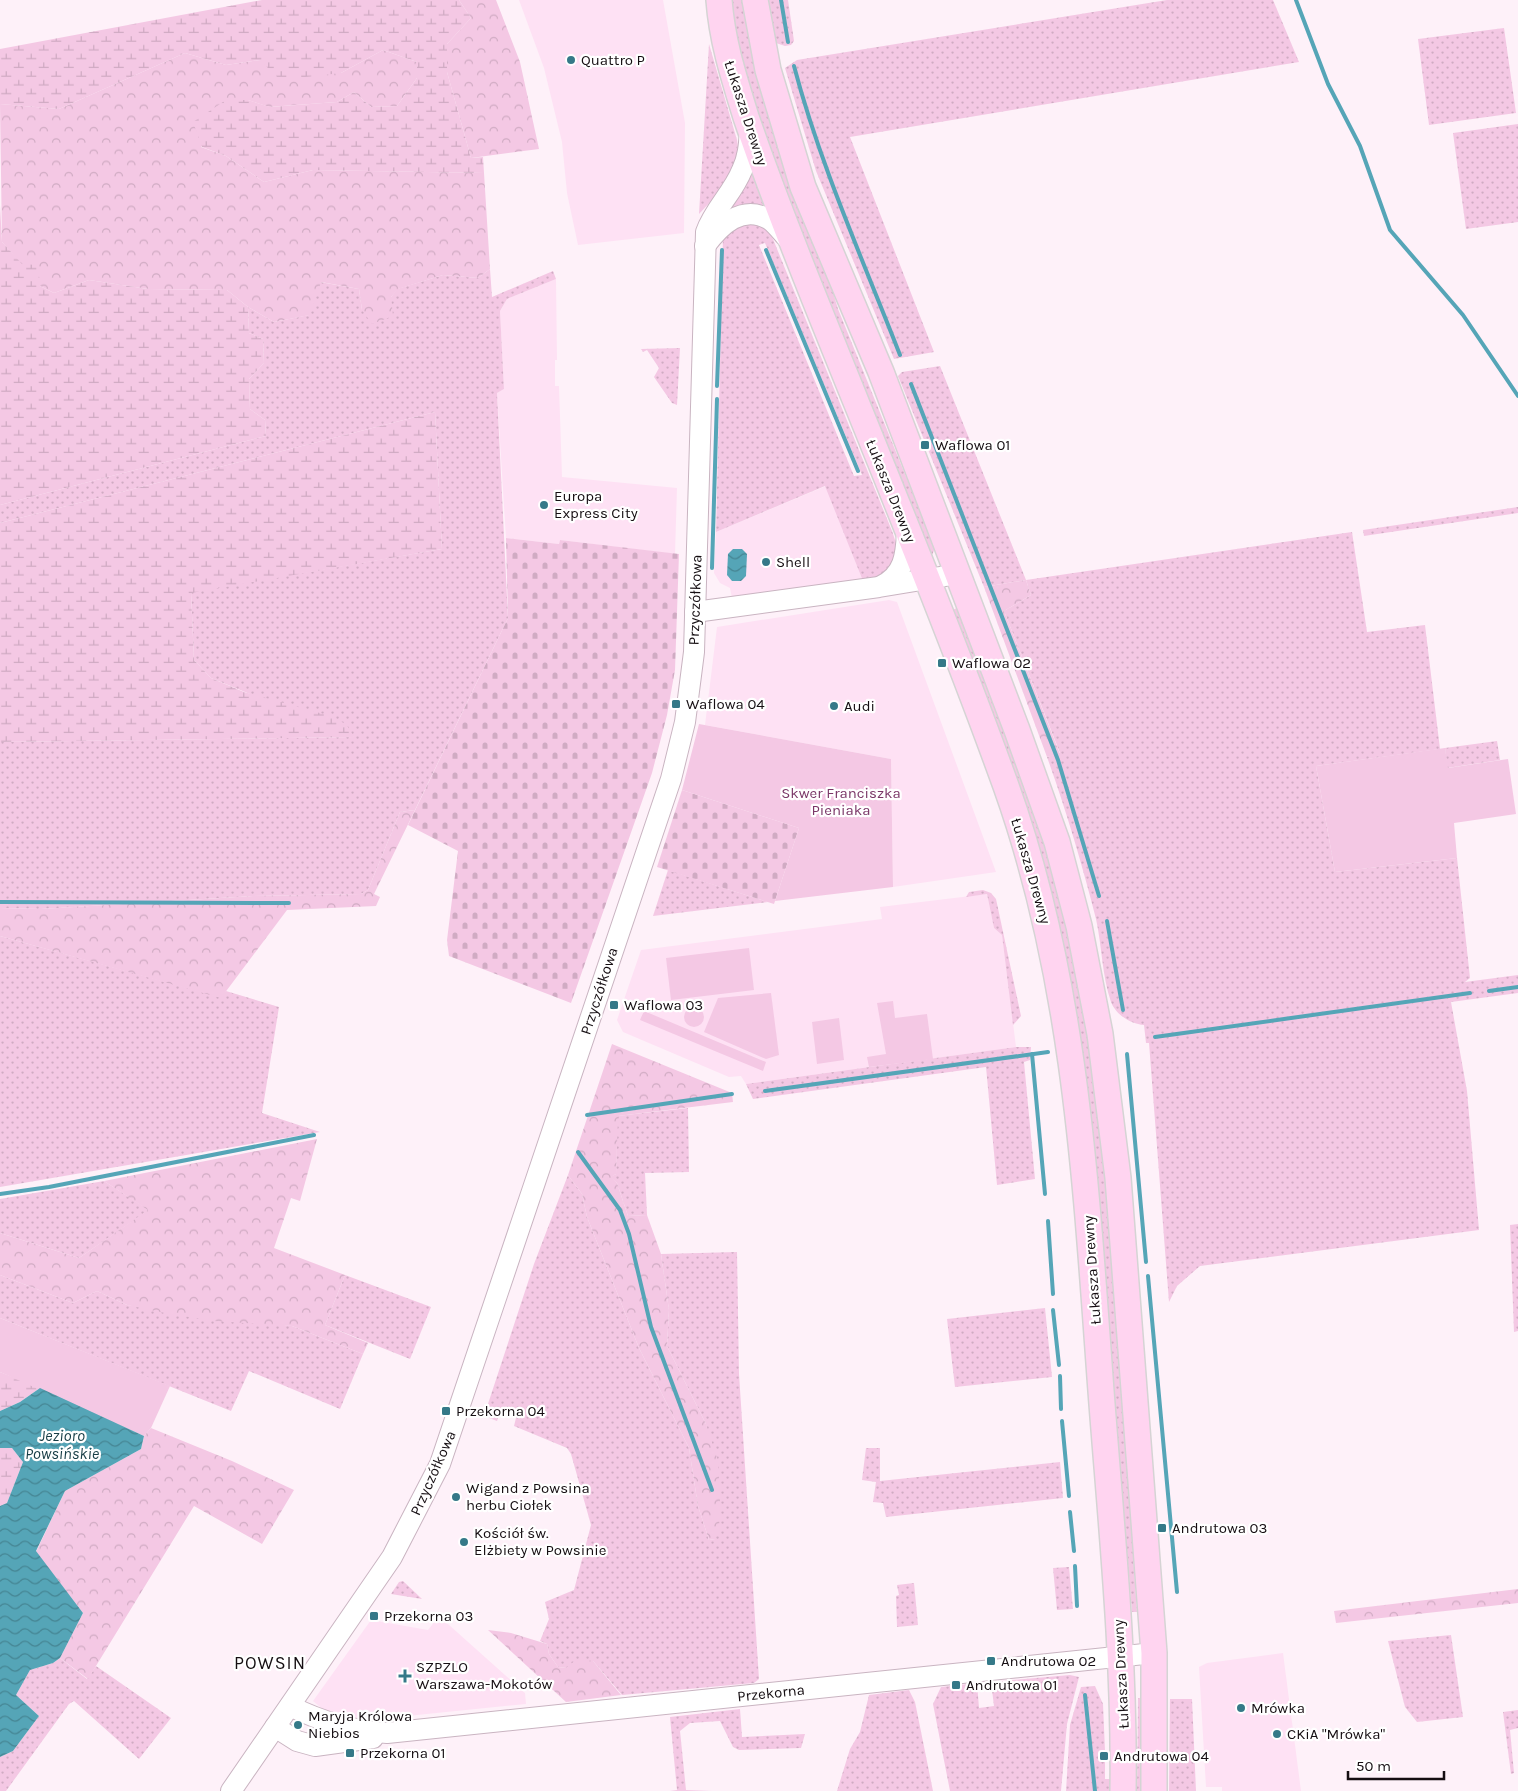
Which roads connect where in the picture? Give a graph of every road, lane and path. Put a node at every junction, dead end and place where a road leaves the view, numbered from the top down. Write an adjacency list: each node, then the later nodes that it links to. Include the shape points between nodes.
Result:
1 (719, 0): 3 (main road, Łukasza Drewny, via 725,47)
2 (755, 0): 7 (main road, Łukasza Drewny, via 768,70 804,187 881,372)
3 (750, 129): 4 (main road, Łukasza Drewny); 5 (street, Przyczółkowa, via 748,154 742,172 711,216)
4 (794, 245): 5 (street, via 770,221 758,215 742,214 728,220); 6 (main road, Łukasza Drewny)
5 (704, 248): 10 (street, Przyczółkowa)
6 (907, 532): 8 (main road, Łukasza Drewny); 9 (street, via 906,556 902,566 897,575)
7 (958, 574): 8 (street); 11 (main road, Łukasza Drewny, via 1018,730 1056,842 1092,988 1109,1092 1118,1178)
8 (926, 578): 9 (street); 12 (main road, Łukasza Drewny, via 1007,789 1027,851 1065,1011 1086,1189)
9 (879, 587): 10 (street)
10 (695, 612): 13 (street, Przyczółkowa, via 689,698 670,779 450,1437 427,1492 396,1549)
11 (1154, 1653): 12 (street, Przekorna); 18 (main road, Łukasza Drewny)
12 (1121, 1656): 15 (street, Przekorna); 17 (main road, Łukasza Drewny)
13 (290, 1706): 14 (street, Przyczółkowa); 15 (street, Przekorna, via 343,1728)
14 (275, 1727): 15 (street, Przekorna, via 296,1741 315,1746 370,1739); 16 (street, Przyczółkowa)
15 (387, 1733)
16 (231, 1791)
17 (1123, 1791)
18 (1154, 1791)

